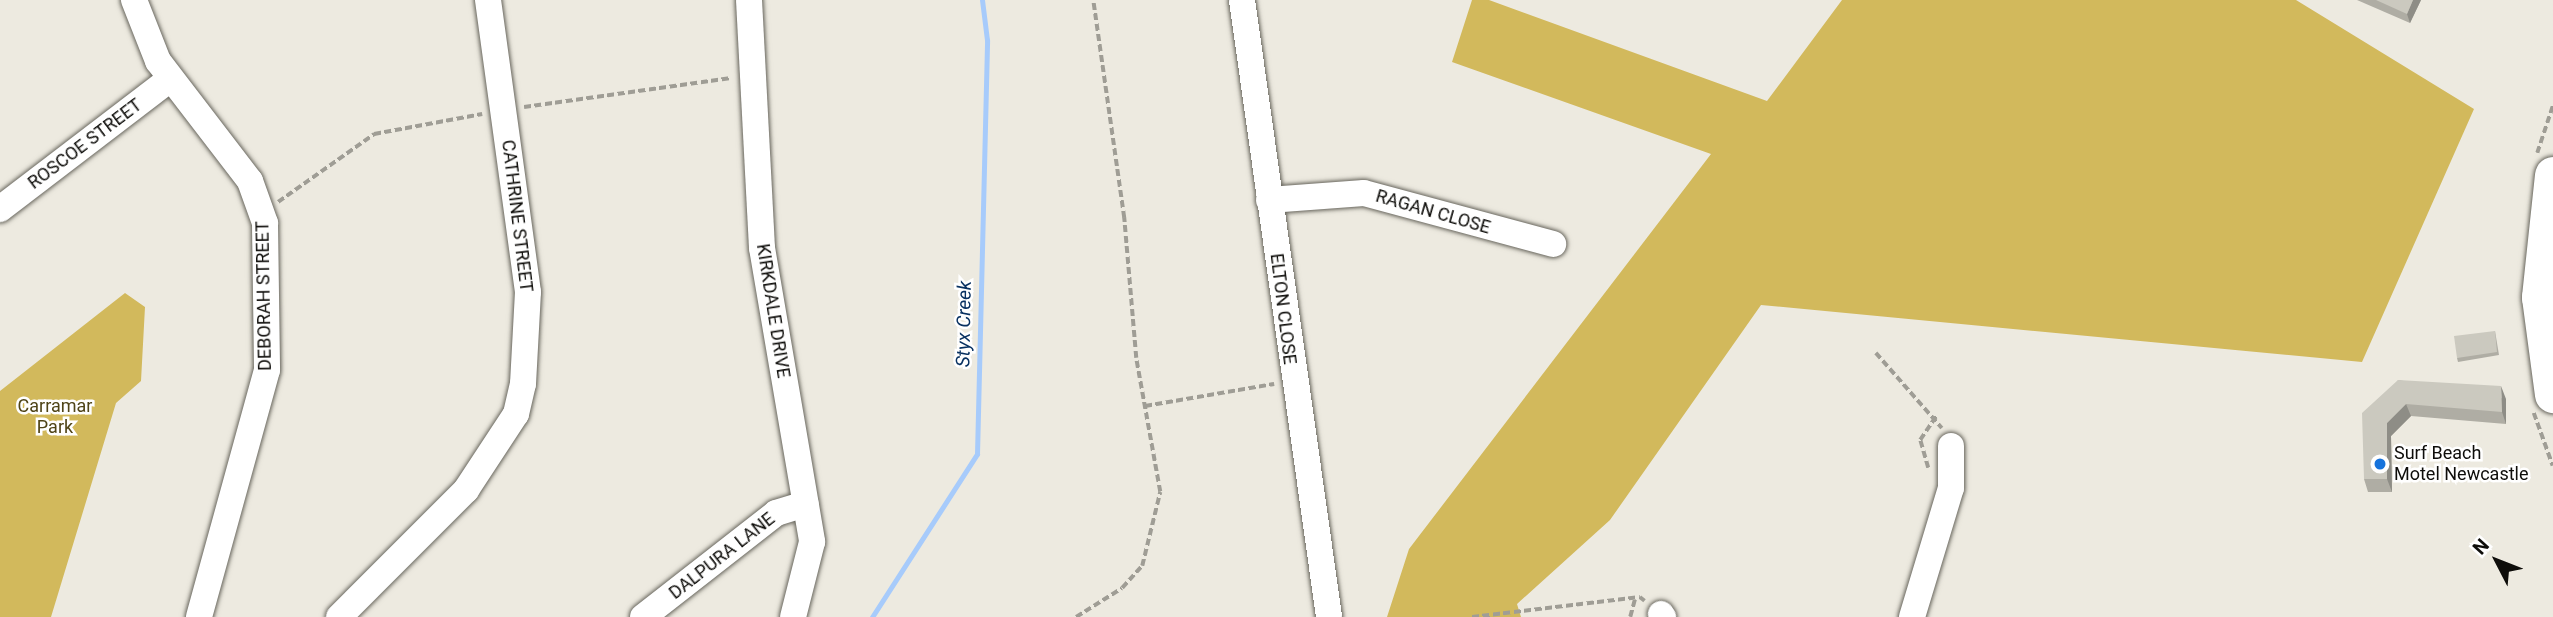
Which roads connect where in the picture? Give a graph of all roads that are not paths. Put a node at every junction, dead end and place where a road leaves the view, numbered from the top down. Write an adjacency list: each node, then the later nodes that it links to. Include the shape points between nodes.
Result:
1 (134, 0): 5 (street, DEBORAH STREET)
2 (488, 0): 14 (street, CATHRINE STREET, via 528,292 516,414 466,490)
3 (749, 0): 12 (street, KIRKDALE DRIVE, via 762,248)
4 (1242, 0): 7 (street, ELTON CLOSE)
5 (170, 79): 8 (street, ROSCOE STREET); 13 (street, DEBORAH STREET, via 250,181 262,213 267,370)
6 (2553, 175): 10 (highway, via 2540,297)
7 (1269, 200): 9 (street, RAGAN CLOSE, via 1377,195); 17 (street, ELTON CLOSE)
8 (0, 209)
9 (1553, 244)
10 (2553, 394)
11 (1951, 446): 18 (street, via 1951,488)
12 (806, 504): 15 (street, DALPURA LANE, via 776,513); 16 (street, KIRKDALE DRIVE, via 813,542)
13 (199, 617)
14 (340, 617)
15 (643, 617)
16 (793, 617)
17 (1329, 617)
18 (1912, 617)

